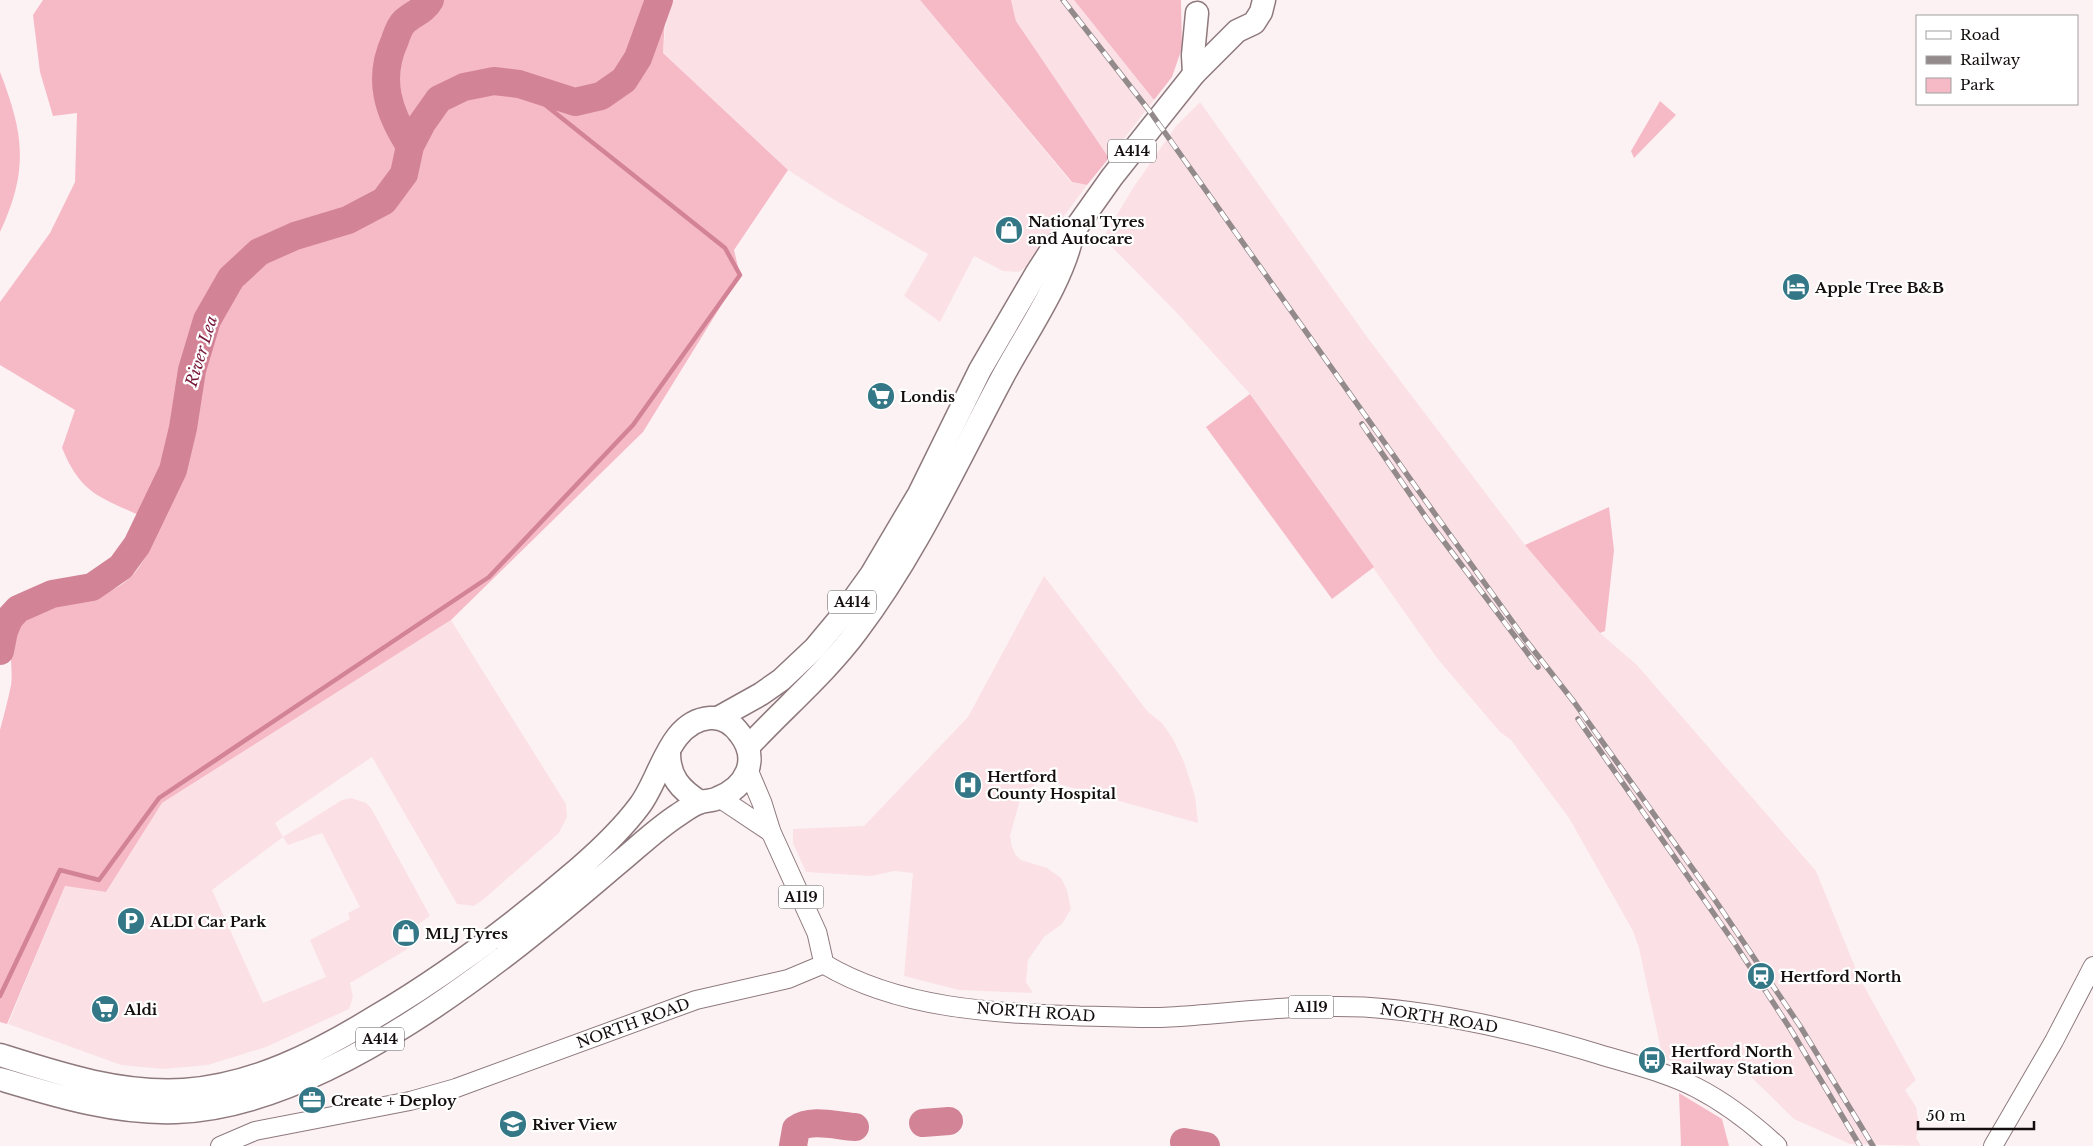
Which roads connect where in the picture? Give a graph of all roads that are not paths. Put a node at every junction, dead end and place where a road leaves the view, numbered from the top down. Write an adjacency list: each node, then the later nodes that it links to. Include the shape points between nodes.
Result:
1 (1264, 0): 3 (highway, via 1262,12 1254,23)
2 (1196, 6): 3 (highway, via 1211,28 1223,32); 4 (highway)
3 (1237, 31): 4 (highway, A414)
4 (1194, 74): 5 (highway, A414, via 1118,169)
5 (1073, 232): 6 (highway, A414, via 1054,246 1031,282 980,370 919,494 871,576 814,648 781,680); 7 (highway, A414, via 1068,254 1049,292 925,525 883,596 829,667)
6 (718, 718): 7 (highway, via 729,722); 8 (highway, via 699,720 689,725)
7 (748, 747): 9 (highway, via 751,756)
8 (668, 753): 10 (highway, via 668,767 675,781 686,793); 14 (highway, A414, via 649,793 620,828 506,929 405,1000 290,1063 266,1073 211,1087 155,1090 114,1087)
9 (748, 770): 10 (highway, via 740,782); 11 (main road, A119)
10 (710, 800): 11 (main road); 15 (highway, A414, via 655,831 529,938 453,994 390,1034 299,1083 239,1103 176,1112 105,1107)
11 (771, 832): 12 (main road, A119, via 817,933)
12 (824, 964): 16 (street, NORTH ROAD, via 788,979 696,1000 456,1088 410,1101 241,1135); 17 (main road, NORTH ROAD / A119, via 848,978 886,993 1010,1013 1166,1017 1311,1007 1364,1007 1510,1029 1696,1087 1736,1112)
13 (2093, 966): 18 (street, via 2026,1091)
14 (0, 1055)
15 (0, 1079)
16 (220, 1146)
17 (1777, 1146)
18 (1992, 1146)

